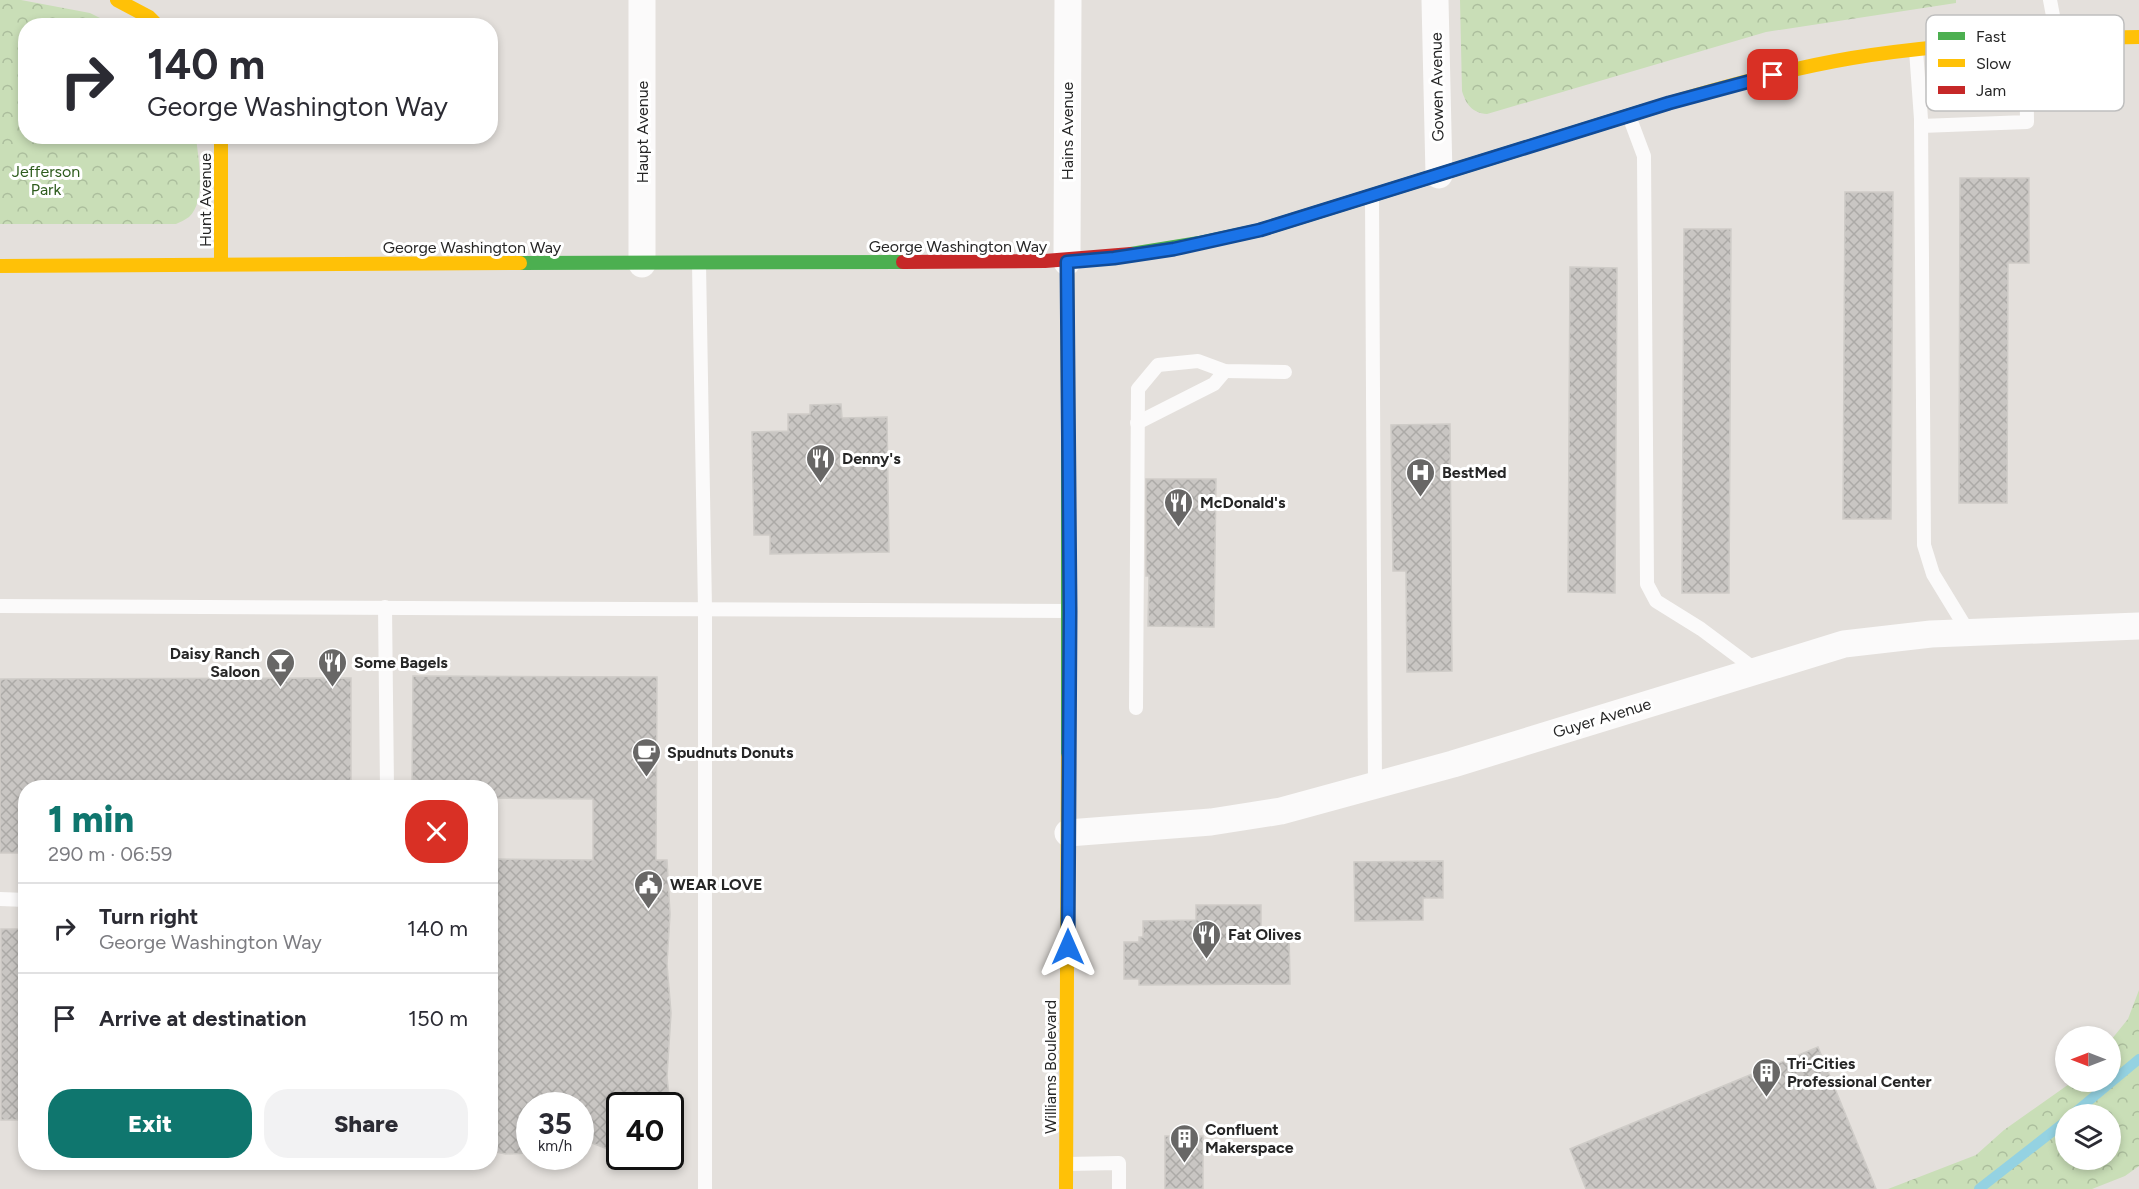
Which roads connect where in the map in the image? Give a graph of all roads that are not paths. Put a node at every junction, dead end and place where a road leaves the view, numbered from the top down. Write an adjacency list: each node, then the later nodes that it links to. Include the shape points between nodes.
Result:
1 (117, 0): 7 (main road)
2 (642, 0): 20 (street, Haupt Avenue)
3 (1068, 0): 18 (street, Hains Avenue)
4 (1436, 0): 16 (street, Gowen Avenue)
5 (2050, 0): 6 (lane)
6 (2053, 15)
7 (150, 18)
8 (2124, 37): 9 (main road, George Washington Way)
9 (2139, 37)
10 (1926, 48): 11 (main road, George Washington Way)
11 (1916, 49): 13 (main road, George Washington Way, via 1811,66); 14 (lane)
12 (2027, 111): 14 (lane, via 2027,122)
13 (1629, 116): 16 (main road, George Washington Way); 32 (lane, via 1644,156 1647,584 1656,601 1701,628)
14 (1921, 126): 31 (lane, via 1924,545 1933,574)
15 (221, 144): 19 (main road, Hunt Avenue)
16 (1439, 175): 17 (main road, George Washington Way)
17 (1372, 196): 18 (main road, George Washington Way, via 1214,241); 35 (lane)
18 (1067, 262): 21 (main road, George Washington Way); 29 (main road, Williams Boulevard)
19 (221, 264): 20 (main road, George Washington Way); 22 (main road, George Washington Way)
20 (642, 264): 21 (main road, George Washington Way)
21 (699, 264): 28 (lane)
22 (0, 266)
23 (1225, 371): 24 (lane); 25 (lane, via 1214,384); 25 (lane, via 1198,361 1158,365 1138,389)
24 (1285, 372)
25 (1137, 423): 33 (lane)
26 (0, 606): 27 (lane)
27 (385, 607): 28 (lane); 34 (lane)
28 (705, 608): 29 (lane); 40 (lane)
29 (1070, 611): 36 (main road, Williams Boulevard)
30 (2139, 626): 31 (street, Guyer Avenue)
31 (1969, 633): 32 (street, Guyer Avenue, via 1844,644)
32 (1756, 670): 35 (street, Guyer Avenue)
33 (1136, 708)
34 (387, 780)
35 (1375, 786): 36 (street, Guyer Avenue, via 1281,811 1211,822)
36 (1068, 833): 39 (main road, Williams Boulevard)
37 (0, 899): 38 (lane)
38 (18, 900)
39 (1066, 1164): 41 (main road, Williams Boulevard); 42 (lane, via 1119,1163)
40 (705, 1189)
41 (1066, 1189)
42 (1119, 1189)

